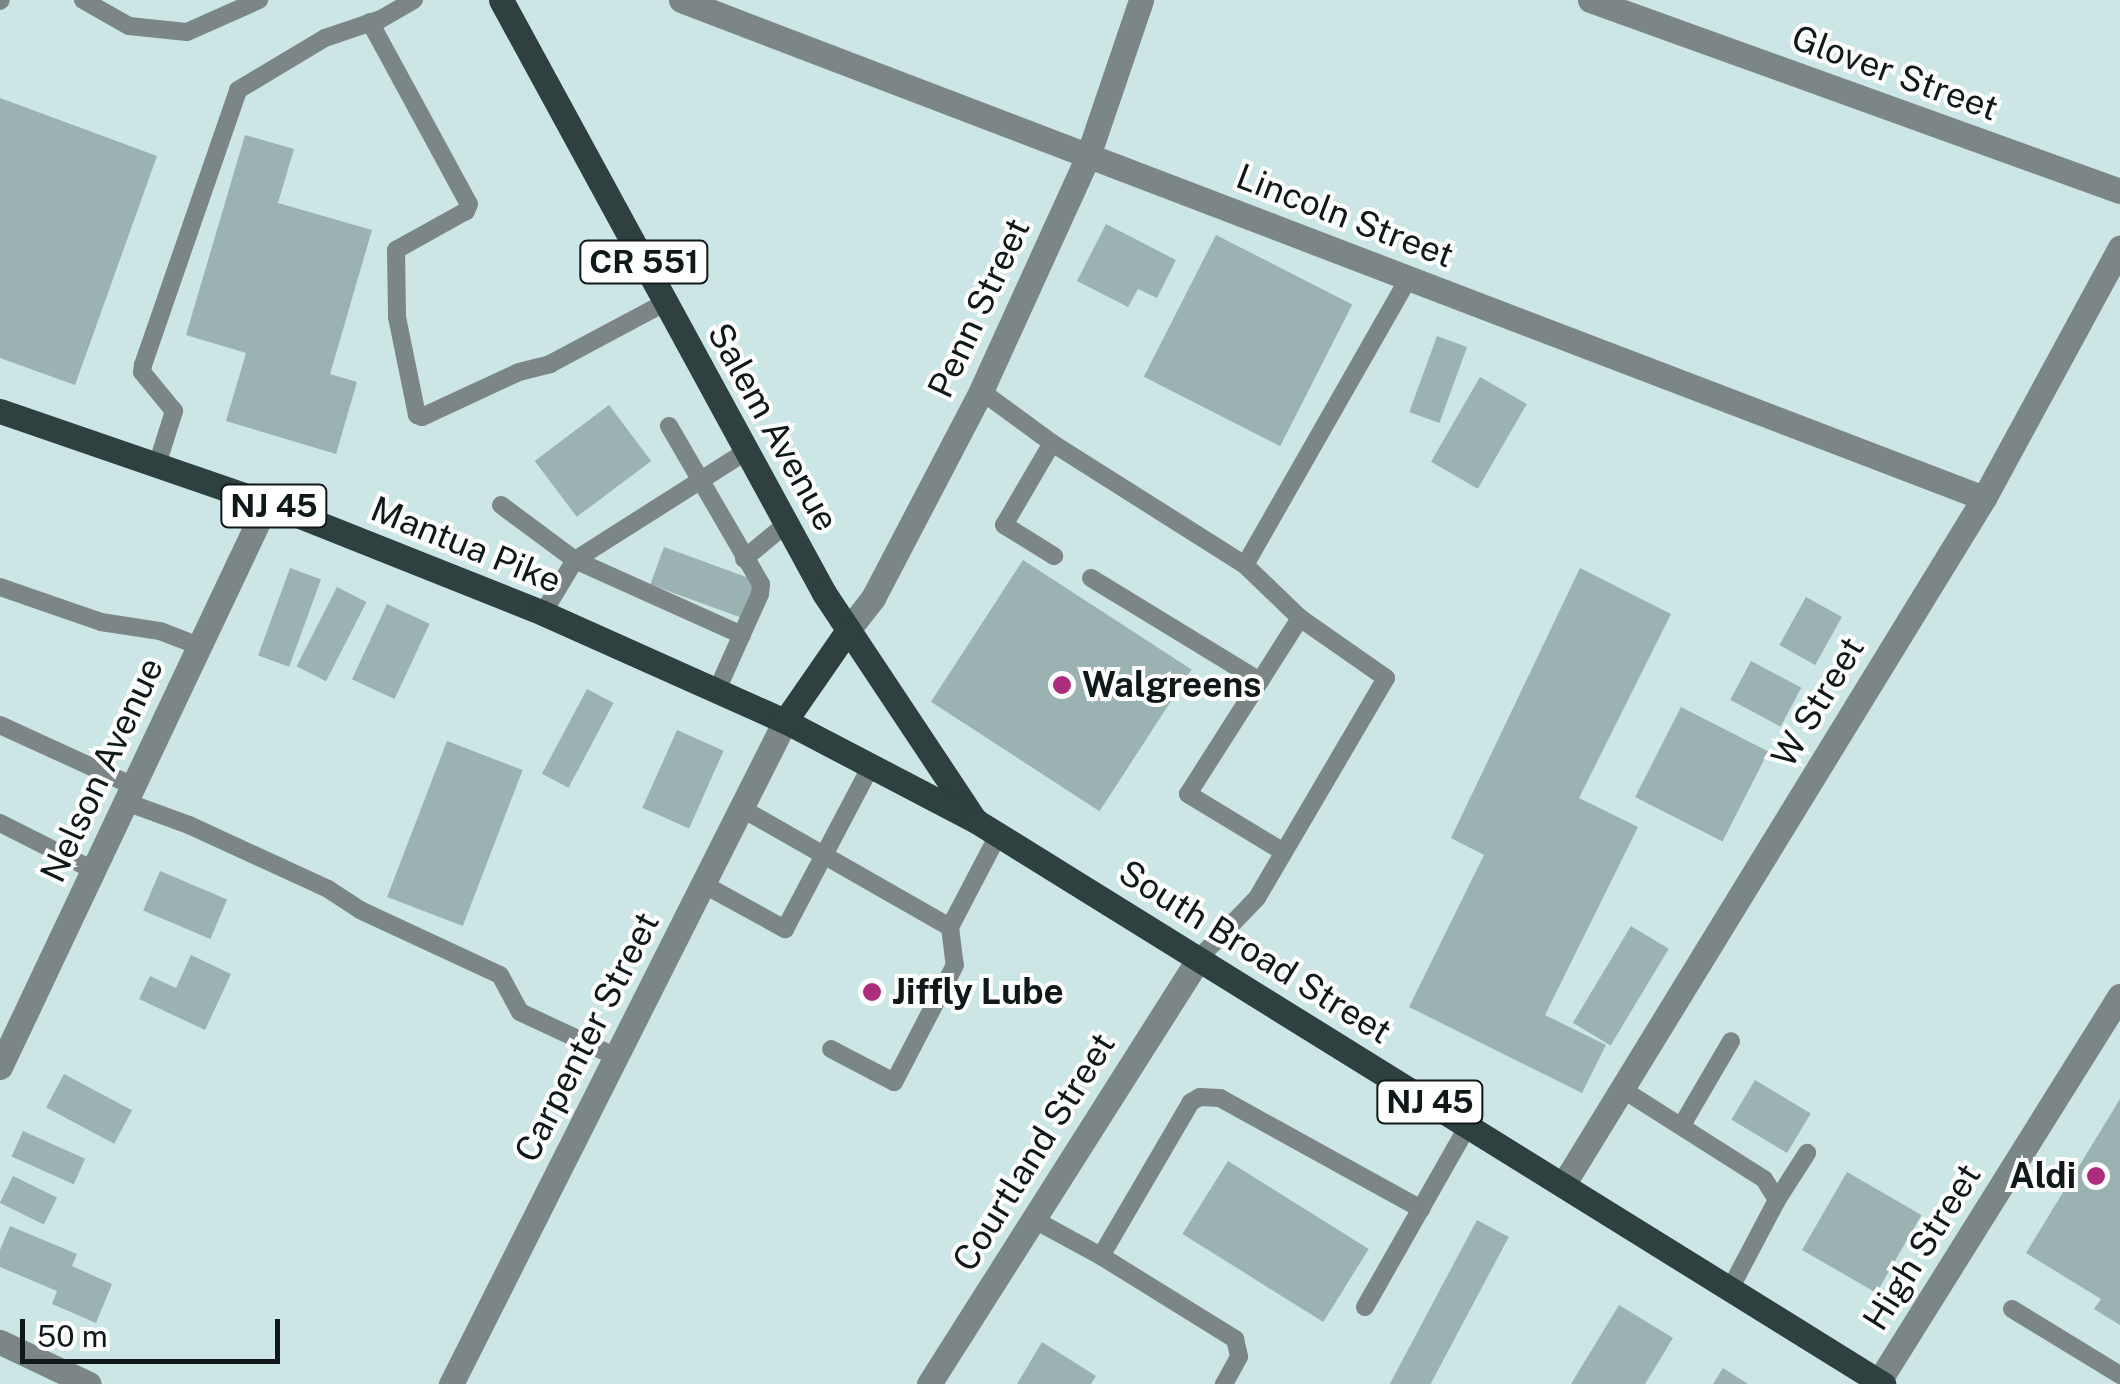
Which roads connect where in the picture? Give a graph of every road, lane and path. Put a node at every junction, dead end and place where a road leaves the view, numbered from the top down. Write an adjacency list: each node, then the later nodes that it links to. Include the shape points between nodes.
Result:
1 (83, 0): 2 (lane, via 128,26 187,32)
2 (259, 0)
3 (414, 0): 8 (lane)
4 (501, 0): 13 (main road, Salem Avenue / CR 551)
5 (681, 0): 9 (street, Lincoln Street)
6 (1141, 0): 9 (street, Penn Street)
7 (1590, 0): 10 (street, Glover Street)
8 (370, 22): 13 (lane, via 469,204 396,250 397,318 417,414 550,364); 19 (lane, via 325,38 234,98 143,364 142,372 174,412)
9 (1088, 156): 12 (street, Lincoln Street); 14 (street, Penn Street)
10 (2120, 191)
11 (2120, 247): 21 (street, W Street)
12 (1409, 278): 21 (street, Lincoln Street); 28 (lane)
13 (666, 302): 18 (main road, Salem Avenue / CR 551)
14 (981, 391): 17 (lane); 33 (street, Penn Street, via 873,598)
15 (0, 411): 19 (main road, Mantua Pike / NJ 45)
16 (669, 426): 20 (lane)
17 (1052, 443): 25 (lane, via 1004,525); 28 (lane)
18 (747, 452): 20 (lane); 24 (main road, Salem Avenue / CR 551)
19 (157, 465): 22 (main road, Mantua Pike / NJ 45)
20 (700, 480): 26 (lane); 27 (lane)
21 (1984, 498): 56 (street, W Street)
22 (267, 503): 31 (main road, Mantua Pike / NJ 45); 35 (street, Nelson Avenue)
23 (501, 505): 27 (lane)
24 (786, 524): 26 (lane); 33 (main road, Salem Avenue / CR 551)
25 (1054, 556)
26 (744, 559): 34 (lane, via 761,584)
27 (575, 560): 31 (lane); 34 (lane)
28 (1244, 565): 32 (lane)
29 (1091, 578): 36 (lane)
30 (0, 587): 35 (lane)
31 (544, 613): 37 (main road, Mantua Pike / NJ 45)
32 (1300, 618): 36 (lane); 45 (lane, via 1386,678)
33 (848, 630): 38 (main road); 44 (main road, CR 551)
34 (742, 635): 37 (lane)
35 (199, 646): 41 (street, Nelson Avenue)
36 (1260, 681): 45 (lane, via 1188,794)
37 (716, 690): 38 (main road, Mantua Pike / NJ 45)
38 (785, 721): 40 (main road, South Broad Street / NJ 45); 42 (street, Carpenter Street)
39 (0, 725): 41 (lane)
40 (871, 766): 44 (main road, South Broad Street / NJ 45); 46 (lane)
41 (130, 794): 47 (street, Nelson Avenue); 54 (lane, via 500,976 520,1012)
42 (741, 808): 46 (lane); 48 (street, Carpenter Street)
43 (0, 823): 47 (lane)
44 (986, 828): 49 (lane); 50 (main road, South Broad Street / NJ 45)
45 (1282, 851): 50 (lane, via 1256,898)
46 (824, 855): 48 (lane, via 786,929); 49 (lane)
47 (93, 870): 55 (street, Nelson Avenue)
48 (703, 884): 54 (street, Carpenter Street)
49 (950, 927): 53 (lane, via 955,964 894,1082)
50 (1199, 958): 58 (main road, South Broad Street / NJ 45); 63 (street, Courtland Street)
51 (2120, 996): 70 (street, High Street)
52 (1731, 1042): 57 (lane)
53 (832, 1049)
54 (616, 1057): 72 (street, Carpenter Street)
55 (0, 1067)
56 (1622, 1089): 57 (lane); 60 (street, W Street)
57 (1682, 1125): 61 (lane, via 1764,1179)
58 (1468, 1126): 60 (main road, South Broad Street / NJ 45); 62 (lane)
59 (1807, 1152): 61 (lane)
60 (1563, 1185): 65 (main road, South Broad Street / NJ 45)
61 (1777, 1200): 65 (lane)
62 (1421, 1209): 64 (lane, via 1220,1098 1200,1097); 66 (lane)
63 (1033, 1220): 64 (lane); 73 (street, Courtland Street)
64 (1101, 1256): 74 (lane, via 1238,1342 1239,1357)
65 (1730, 1288): 70 (main road, South Broad Street / NJ 45)
66 (1365, 1308)
67 (2012, 1309): 69 (lane)
68 (0, 1342): 71 (street)
69 (2120, 1375)
70 (1881, 1383)
71 (89, 1384)
72 (451, 1384)
73 (930, 1384)
74 (1224, 1384)

